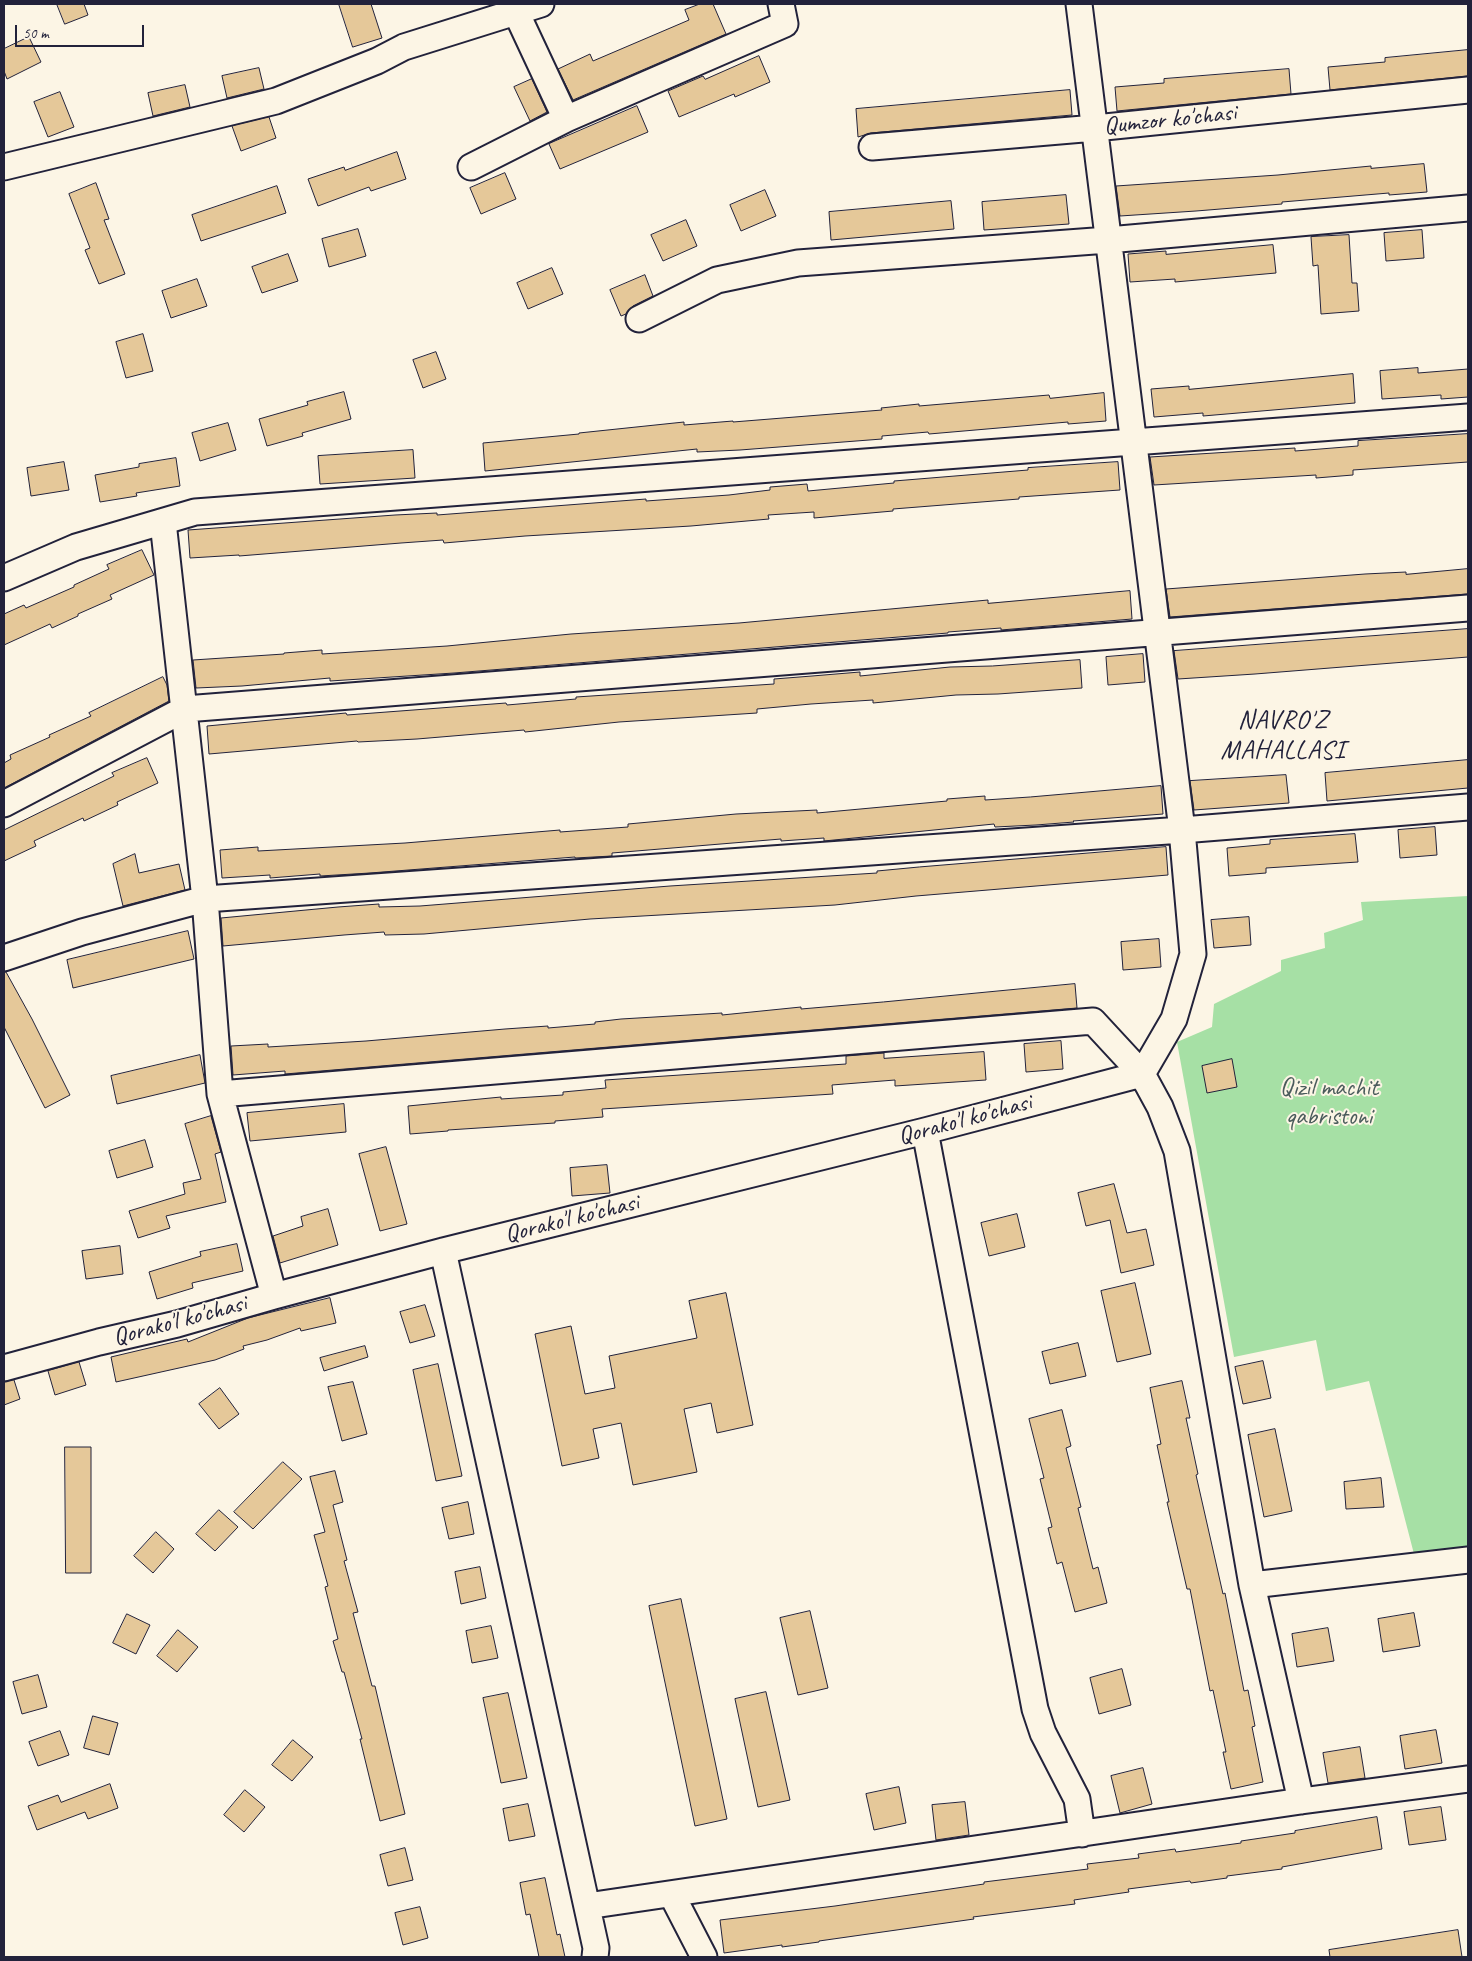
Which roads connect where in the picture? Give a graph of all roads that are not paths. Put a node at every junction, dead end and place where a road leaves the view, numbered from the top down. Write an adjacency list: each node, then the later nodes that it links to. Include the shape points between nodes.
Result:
1 (541, 4): 4 (street)
2 (782, 4): 6 (street, via 785,24)
3 (1079, 4): 7 (street)
4 (516, 12): 6 (street); 9 (street, via 404,47 377,62 276,101)
5 (1468, 90): 7 (street, Qumzor ko'chasi)
6 (566, 119): 10 (street)
7 (1094, 128): 8 (street, Qumzor ko'chasi); 12 (street)
8 (872, 147)
9 (4, 167)
10 (471, 167)
11 (1468, 208): 12 (street)
12 (1108, 240): 13 (street, via 798,263 718,280); 15 (street)
13 (639, 318)
14 (1468, 417): 15 (street)
15 (1133, 441): 16 (street, via 195,512); 19 (street)
16 (164, 522): 17 (street, via 76,547); 20 (street)
17 (4, 578)
18 (1468, 608): 19 (street)
19 (1157, 633): 20 (street); 23 (street)
20 (185, 709): 21 (street); 24 (street)
21 (4, 804)
22 (1468, 807): 23 (street)
23 (1182, 830): 24 (street); 26 (street, via 1193,954 1174,1019)
24 (205, 899): 25 (street, via 82,932); 27 (street)
25 (4, 958)
26 (1142, 1074): 27 (street, via 1094,1021); 28 (street, Qorako'l ko'chasi); 33 (street, via 1160,1106 1177,1150)
27 (220, 1094): 30 (street)
28 (925, 1131): 29 (street, Qorako'l ko'chasi); 36 (street, via 1035,1709 1043,1733 1077,1799)
29 (442, 1251): 30 (street, Qorako'l ko'chasi); 38 (street)
30 (274, 1296): 31 (street, Qorako'l ko'chasi)
31 (4, 1368)
32 (1468, 1560): 33 (street)
33 (1252, 1585): 35 (street)
34 (1468, 1779): 35 (street)
35 (1301, 1801): 36 (street)
36 (1082, 1834): 37 (street)
37 (672, 1895): 38 (street); 40 (street)
38 (587, 1906): 39 (street)
39 (595, 1957)
40 (704, 1957)

